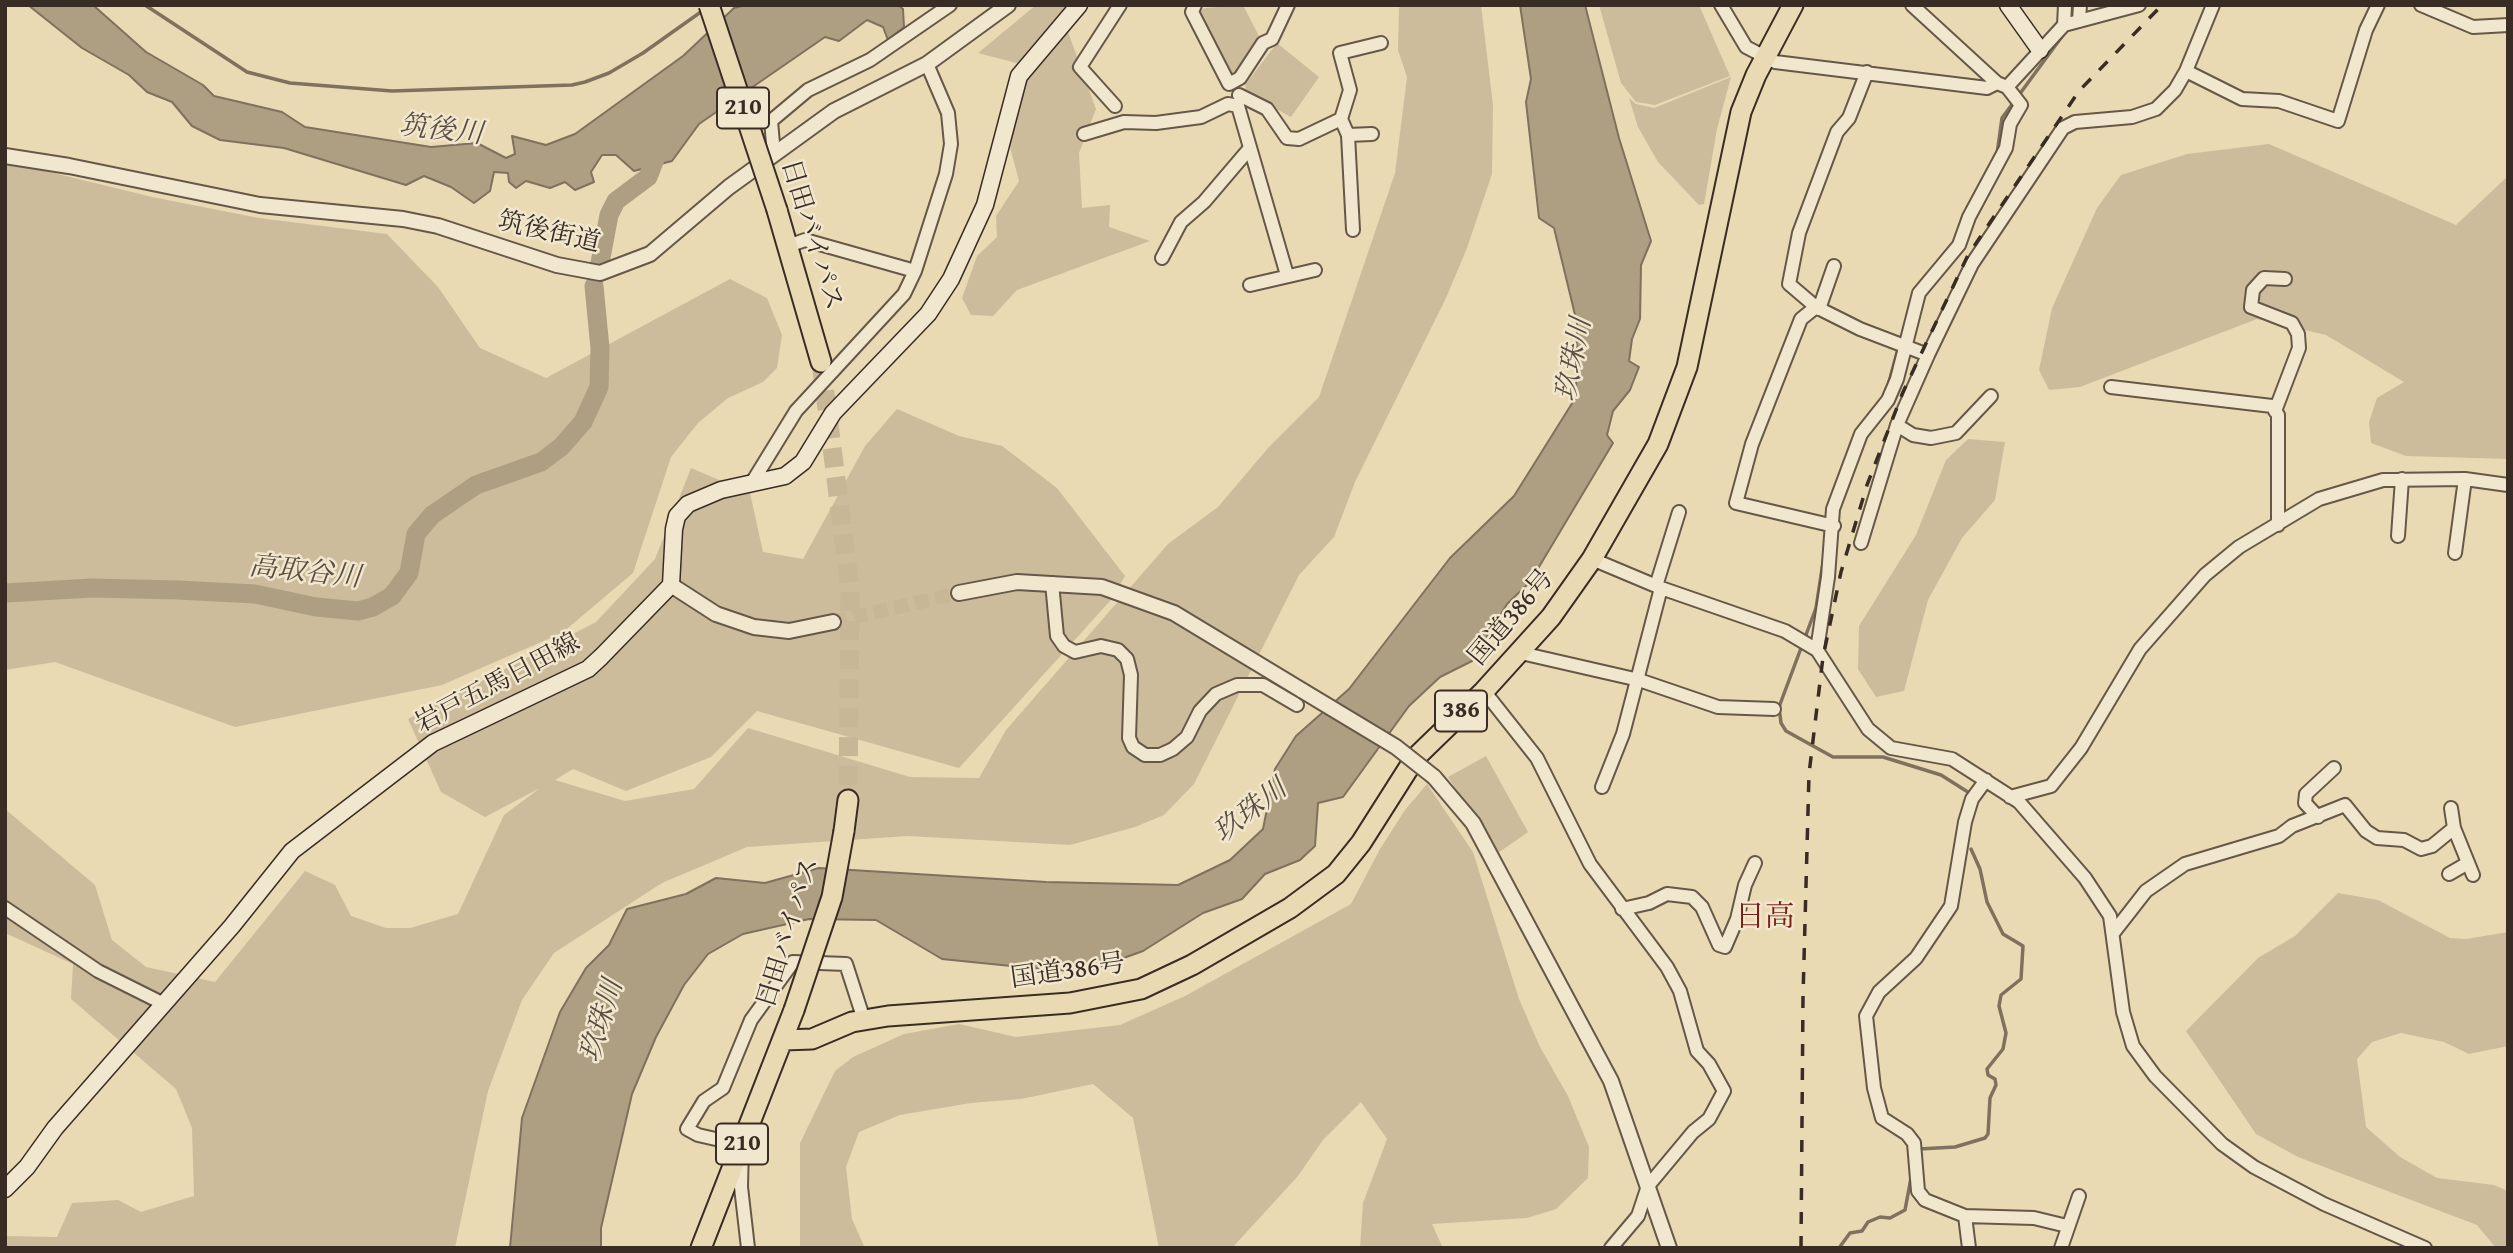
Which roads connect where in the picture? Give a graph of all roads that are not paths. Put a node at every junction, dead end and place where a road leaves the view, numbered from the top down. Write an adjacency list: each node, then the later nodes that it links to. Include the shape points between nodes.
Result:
1 (709, 5): 39 (highway, 日田バイパス / 210, bridge)
2 (950, 5): 36 (street, via 870,60 808,90 780,113 771,121)
3 (1007, 5): 24 (street, 筑後街道)
4 (1079, 5): 57 (main road, via 1019,76 985,205 951,279 928,314 833,413 803,462 785,477)
5 (1119, 5): 30 (street, via 1080,67)
6 (1195, 5): 27 (street, via 1192,12 1228,84)
7 (1288, 5): 27 (street, via 1272,40 1264,43)
8 (1721, 5): 23 (street, via 1746,47)
9 (1793, 5): 23 (highway, 国道386号 / 386)
10 (1912, 5): 28 (street)
11 (2008, 5): 22 (main road)
12 (2066, 5): 19 (street)
13 (2080, 5): 18 (street)
14 (2139, 5): 18 (street)
15 (2213, 5): 25 (street)
16 (2378, 5): 25 (street, via 2338,121 2279,101 2242,99)
17 (2421, 5): 20 (street, via 2473,27)
18 (2079, 21): 19 (street)
19 (2064, 25): 22 (street)
20 (2508, 25)
21 (1381, 43): 31 (street, via 1340,53 1350,90)
22 (2040, 51): 28 (street)
23 (1765, 58): 26 (street); 65 (highway, 国道386号 / 386, via 1746,96 1735,133 1695,338 1678,394 1658,444)
24 (927, 64): 36 (street, 筑後街道, via 834,111); 43 (street, via 947,113 951,144)
25 (2186, 71): 49 (street, via 2156,109 2063,128 1972,264)
26 (1867, 72): 28 (street, via 1987,88); 47 (street, via 1849,118 1837,132 1799,233 1789,284)
27 (1236, 80): 29 (street)
28 (2002, 85): 48 (street, via 2021,105 2010,124 2006,148 1952,257 1919,293)
29 (1238, 100): 31 (street, via 1267,109 1287,138 1299,139); 32 (street, via 1201,117 1124,122); 35 (street)
30 (1115, 106)
31 (1341, 119): 34 (street)
32 (1084, 134)
33 (1372, 134): 34 (street)
34 (1348, 135): 38 (street)
35 (1250, 148): 40 (street, via 1205,202 1181,222); 44 (street)
36 (774, 155): 37 (street, 筑後街道, via 650,254 600,273 545,262 403,219 260,205)
37 (5, 156)
38 (1353, 230)
39 (788, 246): 43 (street, via 805,240); 50 (highway, 日田バイパス / 210)
40 (1162, 258)
41 (1834, 266): 47 (street)
42 (1315, 270): 44 (street)
43 (915, 271): 57 (street, via 904,294 796,411)
44 (1287, 275): 46 (street)
45 (2285, 279): 53 (street, via 2264,278 2253,290 2251,307 2292,323 2298,334 2299,348)
46 (1250, 285)
47 (1817, 308): 48 (street); 60 (street, via 1801,319 1752,444 1736,503)
48 (1901, 343): 49 (street); 60 (street, via 1888,400 1861,434)
49 (1928, 355): 54 (street)
50 (821, 362)
51 (2111, 387): 53 (street, via 2272,406)
52 (1991, 396): 54 (street, via 1956,433 1931,439)
53 (2275, 411): 61 (street)
54 (1897, 425): 63 (street)
55 (2402, 479): 56 (street); 61 (street, via 2382,480 2319,499); 62 (street)
56 (2465, 479): 58 (street); 64 (street)
57 (753, 481): 67 (main road, via 699,497 677,516)
58 (2508, 485)
59 (1679, 512): 68 (street)
60 (1829, 524): 71 (street)
61 (2278, 525): 80 (street, via 2239,547 2205,575 2140,649 2081,748 2051,786)
62 (2398, 536)
63 (1861, 543)
64 (2455, 553)
65 (1592, 559): 68 (street); 72 (highway, 国道386号 / 386)
66 (1052, 583): 69 (street, via 1017,582); 75 (street, via 1056,636 1064,646 1075,652 1101,646 1118,650 1127,660 1131,675 1129,738 1145,755 1173,749 1187,737 1200,711 1216,694 1237,685 1263,685); 94 (street, bridge, via 1102,587 1174,613 1396,747 1434,777 1473,823 1611,1081)
67 (671, 585): 70 (street, via 716,614 754,627 789,631); 90 (main road, 岩戸五馬日田線, via 588,669 433,743 292,851)
68 (1659, 587): 71 (street, via 1785,631); 73 (street)
69 (959, 593)
70 (833, 622)
71 (1814, 648): 79 (street, via 1868,729 1891,748 1952,759)
72 (1521, 653): 73 (street); 74 (highway, 国道386号 / 386)
73 (1639, 680): 76 (street, via 1718,707); 78 (street)
74 (1484, 691): 88 (street, via 1537,758 1590,864); 91 (highway, 国道386号 / 386, via 1415,758 1336,874 1305,900 1192,965 1140,989 1095,1000)
75 (1297, 705)
76 (1774, 709)
77 (2334, 768): 83 (street, via 2306,794 2305,803)
78 (1602, 786)
79 (1979, 790): 80 (street); 97 (street, via 1951,906 1916,958 1879,992 1866,1016 1882,1118 1907,1134 1916,1149 1919,1195)
80 (2010, 797): 89 (street, via 2085,878 2110,916)
81 (848, 800): 92 (highway, 日田バイパス / 210, bridge, via 832,897)
82 (2451, 808): 84 (street)
83 (2318, 817): 84 (street, via 2345,805 2377,838 2403,840 2421,849); 89 (street, via 2279,836 2185,864 2146,891)
84 (2454, 828): 86 (street, via 2470,869)
85 (1755, 863): 88 (street, via 1725,947 1719,945 1702,907 1692,897 1667,894)
86 (2449, 874)
87 (5, 908): 90 (street, via 98,971)
88 (1622, 909): 94 (street, via 1667,967 1680,991 1697,1051 1724,1091 1709,1119)
89 (2114, 932): 105 (street, via 2123,1012 2133,1046 2155,1076 2222,1144 2254,1167)
90 (164, 1004): 95 (main road, 岩戸五馬日田線)
91 (864, 1020): 92 (highway, 国道386号 / 386, via 812,1039); 93 (street, via 846,964 793,962 751,1020 723,1088 704,1101 692,1132)
92 (784, 1040): 93 (highway, 210)
93 (742, 1145): 99 (highway, 210); 100 (street)
94 (1648, 1186): 101 (street, via 1638,1216); 102 (street)
95 (5, 1189)
96 (2079, 1196): 98 (street)
97 (1965, 1216): 98 (street, via 2034,1218); 103 (street)
98 (2067, 1226): 104 (street)
99 (701, 1248)
100 (748, 1248)
101 (1611, 1248)
102 (1669, 1248)
103 (1969, 1248)
104 (2061, 1248)
105 (2425, 1248)

